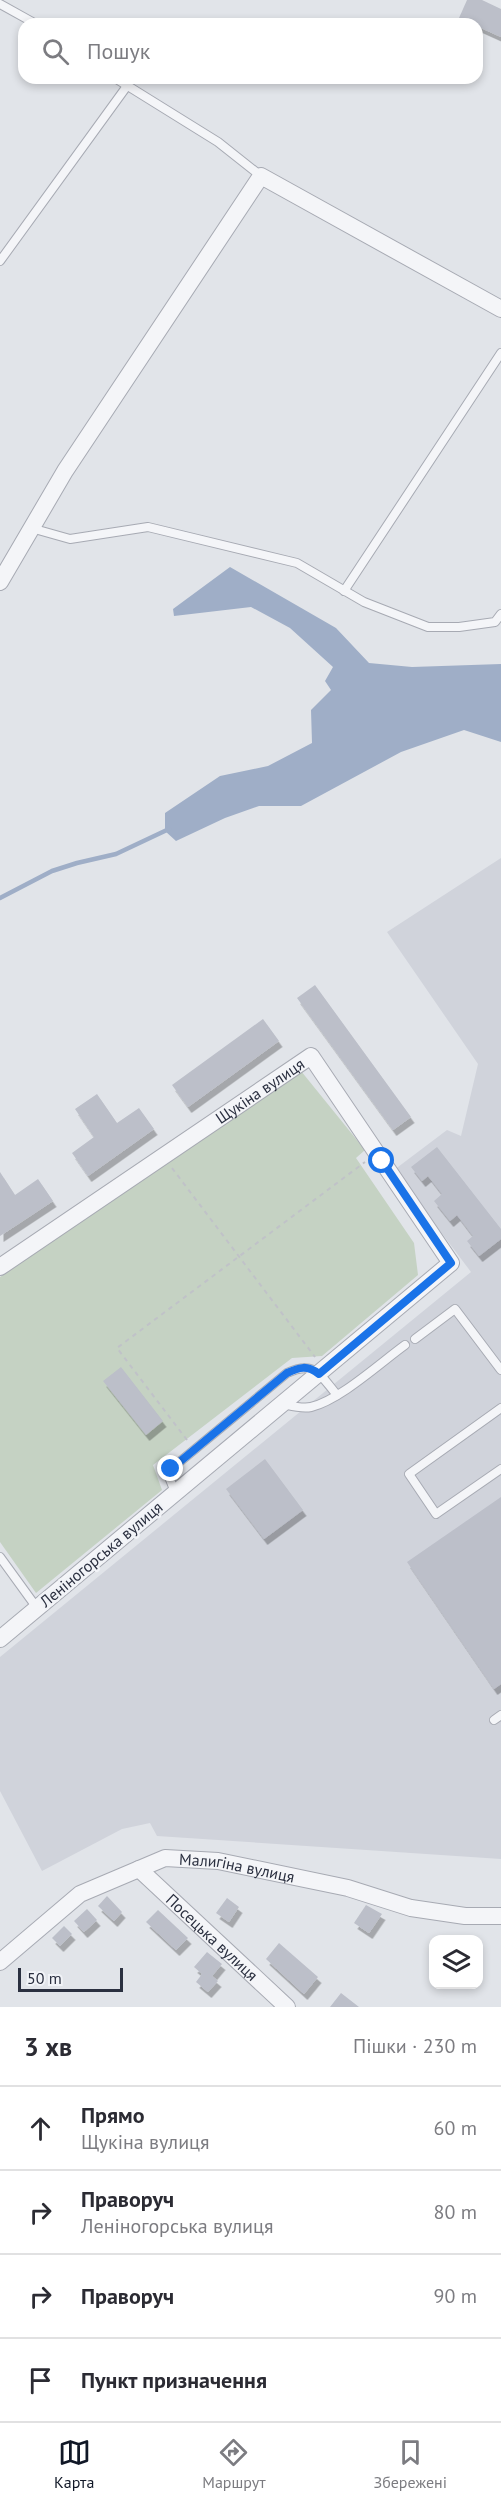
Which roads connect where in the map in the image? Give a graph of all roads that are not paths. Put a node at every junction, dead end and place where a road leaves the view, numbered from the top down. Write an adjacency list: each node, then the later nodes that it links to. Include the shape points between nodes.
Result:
1 (0, 4): 2 (lane)
2 (25, 18)
3 (124, 84): 4 (lane)
4 (127, 86): 5 (lane, via 218,142); 6 (lane)
5 (261, 177): 7 (street); 9 (street)
6 (0, 261)
7 (501, 309)
8 (501, 353): 11 (lane)
9 (31, 528): 10 (street); 11 (lane, via 69,539 148,527 297,563)
10 (0, 582)
11 (344, 591): 12 (lane, via 428,627 495,622)
12 (501, 614)
13 (451, 1263): 14 (street, Щукіна вулиця, via 311,1056); 18 (street, Леніногорська вулиця)
14 (0, 1267)
15 (415, 1339): 17 (lane, via 455,1308)
16 (405, 1345): 19 (lane)
17 (501, 1370)
18 (321, 1371): 19 (lane); 20 (street, Леніногорська вулиця); 23 (lane, via 310,1367 287,1373 195,1449 171,1469 169,1477)
19 (337, 1395): 20 (lane, via 308,1407)
20 (283, 1404): 23 (street, Леніногорська вулиця)
21 (501, 1408): 22 (lane, via 409,1474 436,1514)
22 (501, 1469)
23 (175, 1492): 25 (street, Леніногорська вулиця)
24 (0, 1557): 25 (lane)
25 (37, 1608): 26 (street, Леніногорська вулиця)
26 (0, 1639)
27 (139, 1869): 28 (street, Малигіна вулиця, via 165,1858 218,1861 348,1888 411,1908 465,1916); 29 (street, Малигіна вулиця, via 80,1894); 30 (street, Посецька вулиця)
28 (501, 1916)
29 (0, 1962)
30 (287, 2007)

